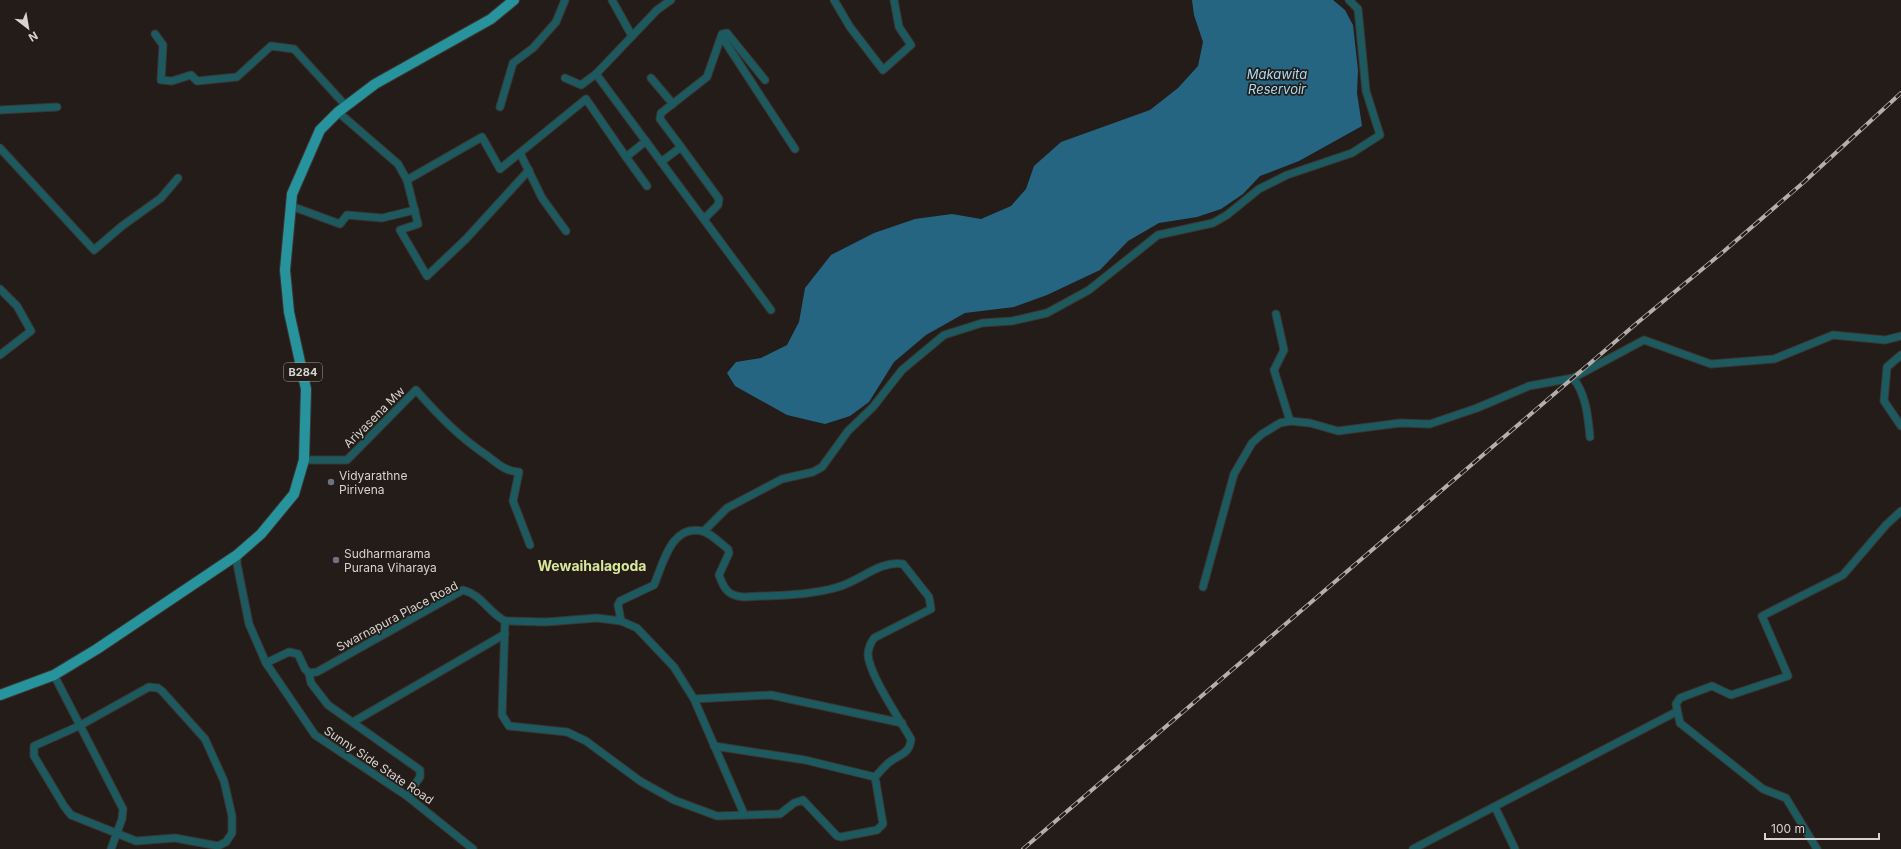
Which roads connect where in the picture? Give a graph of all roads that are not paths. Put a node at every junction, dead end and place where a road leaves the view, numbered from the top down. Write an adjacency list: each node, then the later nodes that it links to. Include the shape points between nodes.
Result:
1 (514, 0): 18 (main road, B284, via 491,19 376,84)
2 (565, 0): 17 (street, via 556,22 533,48 513,63)
3 (612, 0): 9 (street)
4 (671, 0): 9 (street, via 657,10)
5 (834, 0): 6 (street, via 850,27 883,70 911,45 899,26)
6 (894, 0)
7 (1350, 0): 47 (street, via 1358,9 1366,91 1380,135 1352,153 1287,175 1259,189 1213,223 1158,235 1089,290 1047,313 1012,321 982,323 944,335 902,370 874,407 848,430 822,467 813,472 782,479 727,508)
8 (155, 34): 18 (street, via 162,45 161,80 172,81 191,75 197,81 237,77 271,46 294,49)
9 (632, 36): 11 (street)
10 (722, 37): 14 (street, via 722,34 727,33); 15 (street, via 707,77); 23 (street)
11 (596, 74): 12 (street, via 581,85); 20 (street)
12 (565, 78)
13 (651, 78): 15 (street)
14 (765, 80)
15 (673, 104): 21 (street, via 661,113 660,119)
16 (57, 107): 19 (street)
17 (500, 107)
18 (342, 109): 29 (street, via 398,164); 31 (main road, B284, via 320,130 292,194)
19 (0, 110)
20 (646, 141): 25 (street); 26 (street)
21 (681, 147): 26 (street); 33 (street, via 719,199 718,205)
22 (0, 148): 28 (street, via 94,250 161,198)
23 (795, 148)
24 (520, 153): 25 (street, via 586,99); 27 (street); 29 (street, via 500,169 482,137)
25 (626, 157): 30 (street)
26 (661, 162): 33 (street)
27 (529, 170): 32 (street, via 466,239 427,276 400,230 418,224); 34 (street, via 542,198)
28 (178, 178)
29 (407, 180): 32 (street)
30 (647, 186)
31 (291, 206): 32 (street, via 340,224 347,215 382,218); 45 (main road, B284, via 285,270 289,312 306,389)
32 (415, 210)
33 (704, 219): 36 (street)
34 (566, 231)
35 (0, 289): 39 (street, via 17,306 30,331)
36 (771, 310)
37 (1276, 314): 42 (street, via 1284,350 1274,370)
38 (1901, 336): 41 (street, via 1885,340 1833,335 1774,359 1711,364 1644,340)
39 (0, 355)
40 (1901, 355): 43 (street, via 1887,367 1884,401)
41 (1573, 378): 42 (street, via 1529,386 1478,408 1430,424 1400,423 1338,431); 44 (street, via 1581,388)
42 (1290, 420): 50 (street, via 1262,434 1252,443 1234,474)
43 (1901, 426)
44 (1590, 437)
45 (304, 460): 48 (street, Ariyasena Mw, via 347,460 416,390 466,442 508,471 519,472 513,501); 49 (main road, B284, via 294,494 261,534)
46 (1901, 511): 59 (street, via 1843,575 1762,616 1788,676 1731,695 1712,686 1680,698 1676,704)
47 (704, 531): 52 (street, via 689,530 679,535 672,543 654,585 620,601 618,605); 61 (street, via 728,549 719,575 723,586 733,596 744,598 824,591 840,587 893,562 903,564 930,597 931,609 874,638 868,646 868,657 878,683)
48 (530, 545)
49 (237, 555): 54 (street, Sunny Side State Road, via 249,624); 56 (main road, B284, via 98,649)
50 (1203, 587)
51 (505, 620): 52 (street, via 546,622 597,618); 53 (street); 55 (street, Swarnapura Place Road, via 499,618 474,593 463,590 317,672)
52 (621, 621): 58 (street, via 637,628 674,667)
53 (505, 634): 60 (street); 67 (street, via 502,715 509,726 567,732 586,741 640,781 674,800 717,816)
54 (266, 663): 55 (street, via 289,652 298,654); 65 (street, Sunny Side State Road, via 315,735)
55 (309, 673): 60 (street, via 311,682 328,705)
56 (54, 675): 57 (main road, B284); 62 (street)
57 (0, 695)
58 (694, 699): 61 (street, via 771,695); 63 (street)
59 (1676, 712): 66 (street); 73 (street, via 1680,723 1763,789 1786,798)
60 (353, 722): 65 (street, via 420,770 420,777)
61 (902, 723): 64 (street, via 911,739 911,747 889,762)
62 (79, 726): 68 (street, via 123,809); 68 (street, via 34,746 34,756 71,815); 68 (street, via 149,687 158,688 205,739 224,781 232,816 232,833 226,842 218,846 175,838 136,841)
63 (714, 746): 64 (street, via 805,760); 67 (street)
64 (875, 777): 67 (street, via 883,824 876,830 837,836 803,800 794,803 780,814)
65 (407, 796): 70 (street, Sunny Side State Road)
66 (1495, 807): 71 (street); 72 (street)
67 (744, 814)
68 (117, 834): 69 (street)
69 (111, 849)
70 (473, 849)
71 (1413, 849)
72 (1515, 849)
73 (1818, 849)

